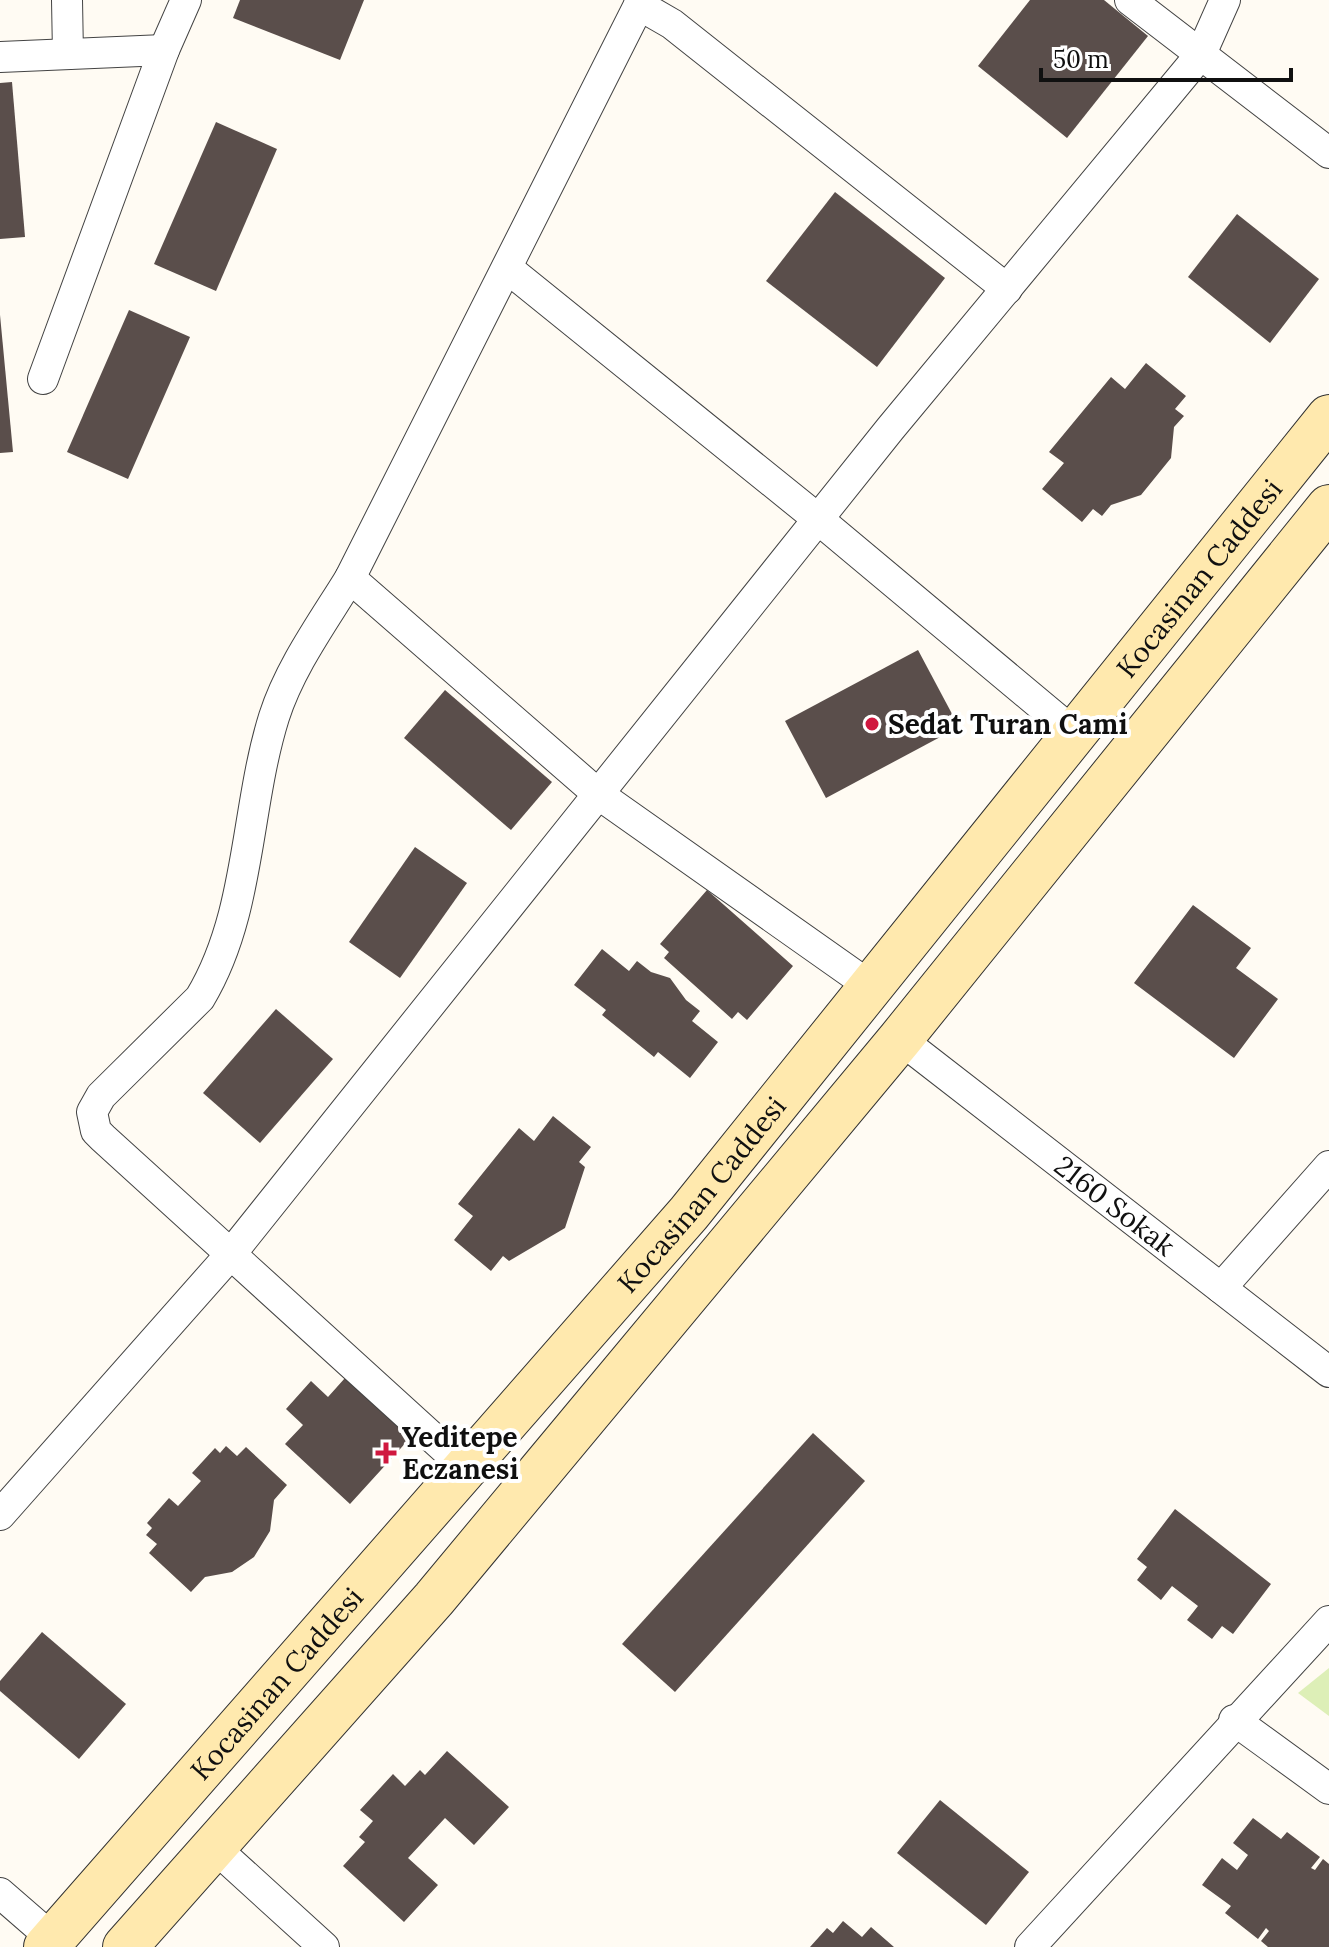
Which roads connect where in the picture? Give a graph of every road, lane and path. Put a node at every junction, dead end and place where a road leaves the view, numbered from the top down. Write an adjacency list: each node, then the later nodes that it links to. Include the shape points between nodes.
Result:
1 (67, 0): 7 (street)
2 (186, 0): 6 (street)
3 (1130, 0): 8 (street)
4 (1225, 0): 8 (street)
5 (641, 2): 11 (street); 12 (street)
6 (164, 50): 7 (street); 13 (street)
7 (68, 54): 9 (street)
8 (1201, 54): 10 (street); 12 (street)
9 (0, 57)
10 (1329, 153)
11 (507, 268): 16 (street); 17 (street)
12 (1007, 289): 16 (street)
13 (43, 379)
14 (1329, 417): 18 (main road, Kocasinan Caddesi)
15 (1329, 507): 21 (main road, Kocasinan Caddesi)
16 (818, 519): 18 (street); 19 (street)
17 (350, 578): 19 (street); 23 (street, via 297,663 274,715 231,930 217,968 200,998 101,1096 92,1112 96,1131)
18 (1074, 733): 20 (main road, Kocasinan Caddesi)
19 (598, 794): 20 (street); 23 (street)
20 (870, 986): 26 (main road, Kocasinan Caddesi, via 689,1213)
21 (900, 1039): 24 (street, 2160 Sokak); 31 (main road, Kocasinan Caddesi, via 444,1586)
22 (1329, 1166): 24 (street)
23 (230, 1255): 26 (street); 27 (street)
24 (1221, 1288): 25 (street, 2160 Sokak)
25 (1329, 1372)
26 (466, 1468): 33 (main road, Kocasinan Caddesi)
27 (0, 1515)
28 (1329, 1621): 29 (street)
29 (1234, 1720): 30 (street); 36 (street)
30 (1329, 1789)
31 (214, 1847): 34 (main road, Kocasinan Caddesi); 35 (street)
32 (0, 1893): 33 (street)
33 (50, 1943)
34 (125, 1947)
35 (324, 1947)
36 (1030, 1947)

